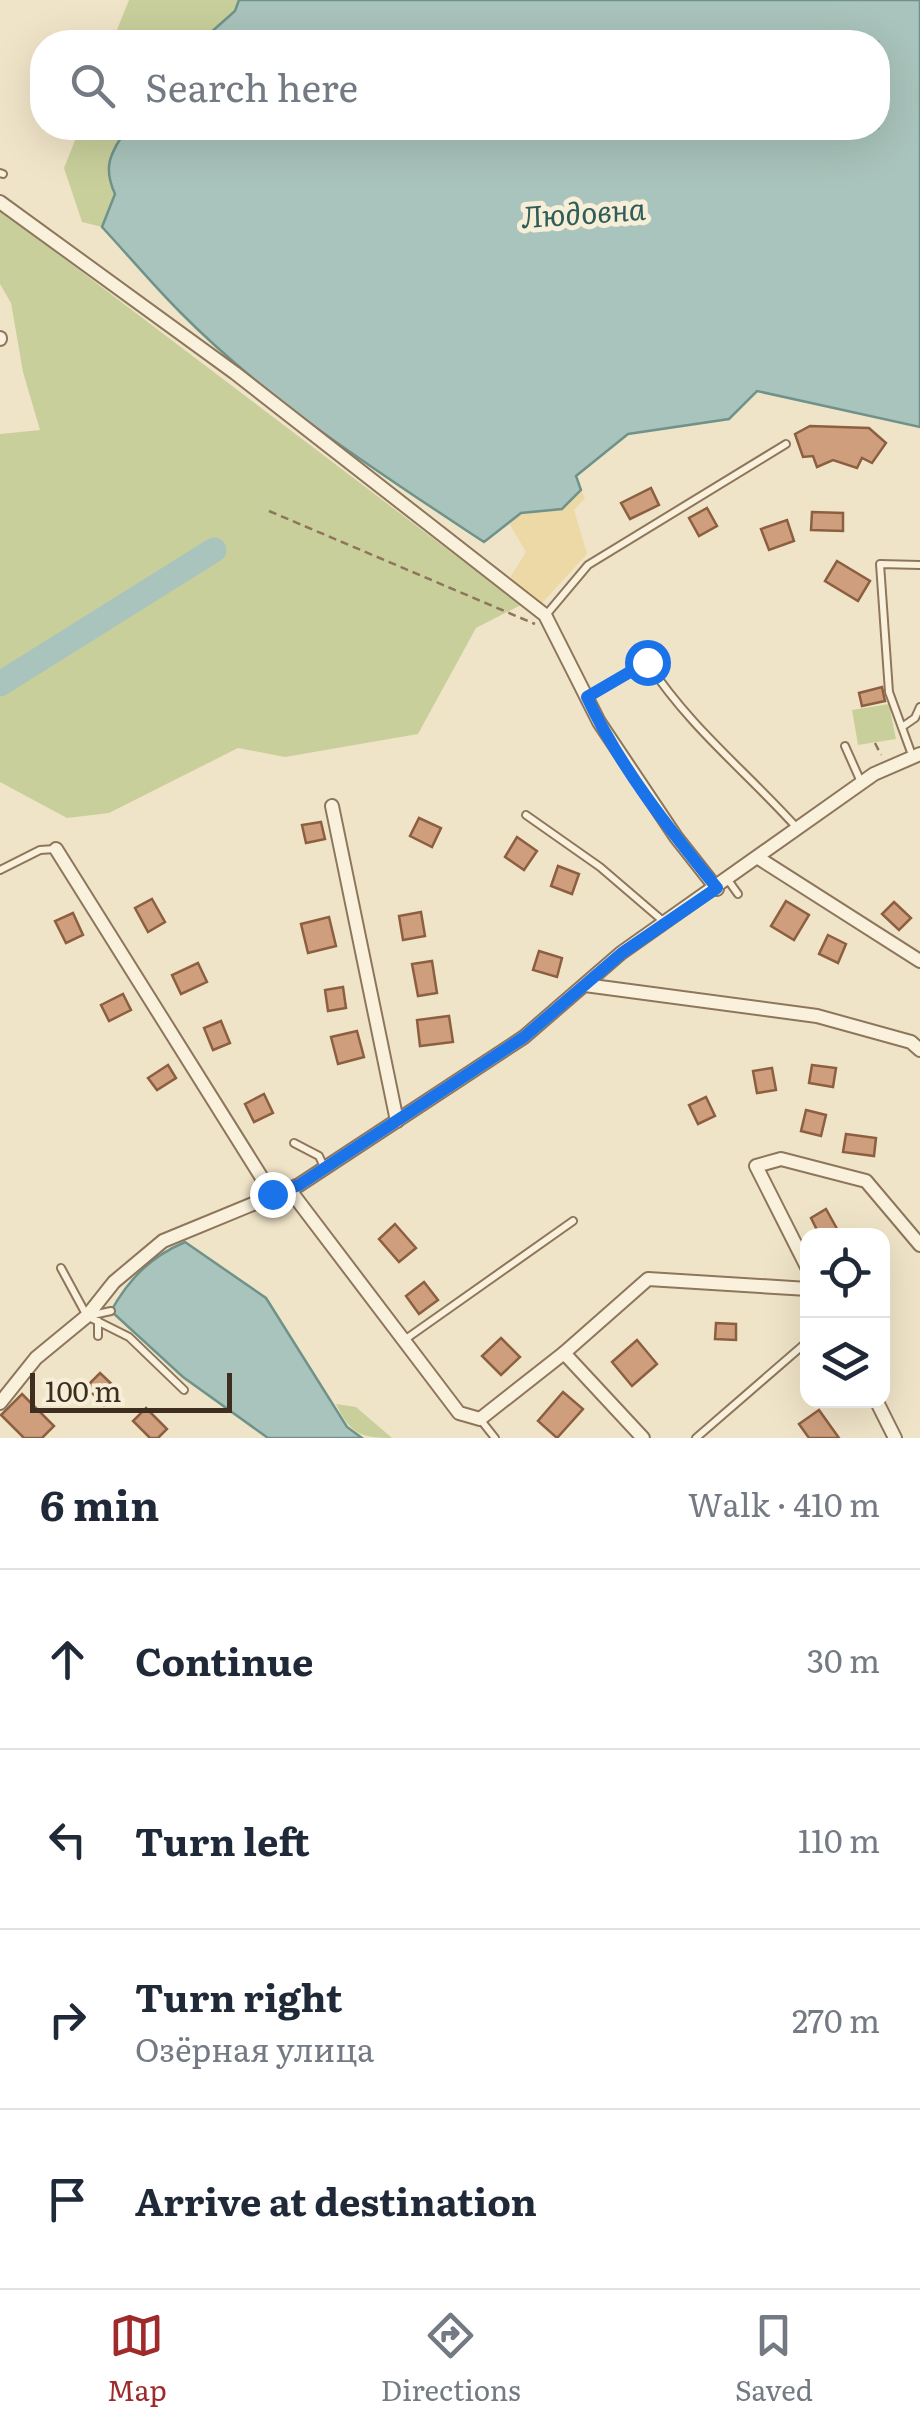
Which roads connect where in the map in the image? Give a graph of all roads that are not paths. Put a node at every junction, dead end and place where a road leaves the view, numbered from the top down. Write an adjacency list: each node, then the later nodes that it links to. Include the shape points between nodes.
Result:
1 (0, 202): 4 (street, via 235,373)
2 (786, 444): 4 (lane, via 588,565)
3 (920, 565): 7 (lane, via 880,564 889,692)
4 (548, 618): 5 (street)
5 (587, 697): 13 (lane, via 647,662 680,712); 17 (street, via 676,838)
6 (920, 707): 7 (lane)
7 (902, 727): 9 (lane)
8 (845, 746): 10 (lane)
9 (916, 754): 10 (street)
10 (862, 783): 13 (street)
11 (332, 806): 23 (street)
12 (526, 815): 19 (lane)
13 (806, 830): 15 (street)
14 (56, 849): 16 (lane); 27 (street)
15 (760, 858): 17 (street); 20 (street)
16 (0, 870)
17 (722, 884): 18 (lane); 19 (street)
18 (738, 894)
19 (665, 924): 21 (street)
20 (920, 961)
21 (584, 985): 22 (street, via 817,1016); 23 (street, via 524,1037)
22 (920, 1050)
23 (398, 1121): 25 (street)
24 (294, 1143): 25 (lane)
25 (322, 1158): 26 (street)
26 (289, 1189): 27 (street); 36 (street)
27 (272, 1194): 34 (street, via 163,1241 114,1282)
28 (573, 1221): 36 (lane)
29 (920, 1245): 30 (street, via 866,1181 781,1159 756,1166)
30 (800, 1253)
31 (60, 1268): 34 (lane)
32 (800, 1288): 38 (street, via 648,1279)
33 (111, 1312): 34 (lane)
34 (85, 1318): 35 (lane); 39 (lane, via 129,1336); 40 (street, via 36,1358)
35 (98, 1336)
36 (402, 1342): 42 (street, via 459,1413)
37 (800, 1349): 45 (lane)
38 (564, 1352): 42 (street); 44 (street)
39 (184, 1390)
40 (0, 1403)
41 (880, 1408): 46 (street)
42 (480, 1419): 43 (lane)
43 (495, 1438)
44 (643, 1438)
45 (696, 1438)
46 (895, 1438)

